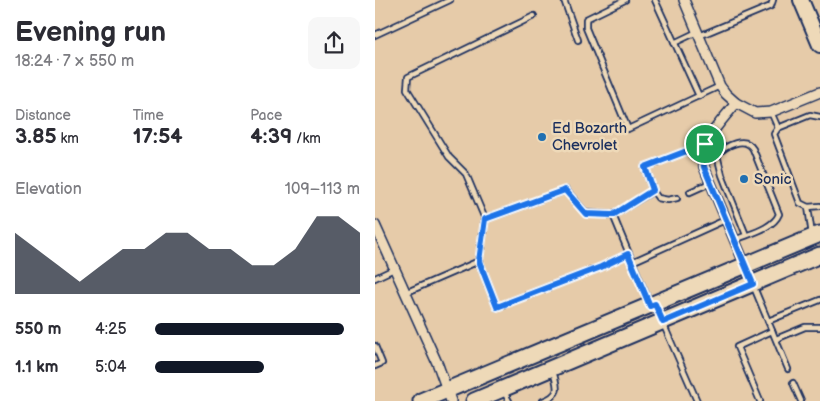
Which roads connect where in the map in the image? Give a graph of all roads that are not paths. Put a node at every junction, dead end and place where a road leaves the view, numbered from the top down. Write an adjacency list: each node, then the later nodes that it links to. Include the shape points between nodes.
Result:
1 (450, 0): 10 (lane)
2 (564, 0): 11 (lane)
3 (625, 0): 16 (lane, via 586,18 586,28 628,129)
4 (655, 0): 12 (lane)
5 (684, 0): 9 (street)
6 (773, 0): 9 (lane, via 771,6)
7 (801, 0): 13 (main road)
8 (534, 16): 31 (lane, via 408,77 407,89 449,157 466,174)
9 (698, 34): 12 (lane); 14 (street)
10 (375, 35)
11 (578, 40)
12 (674, 43): 16 (lane)
13 (820, 45)
14 (720, 86): 16 (lane); 17 (street)
15 (820, 92): 18 (street)
16 (699, 96)
17 (736, 103): 18 (street, via 755,113); 21 (street)
18 (771, 112): 20 (lane)
19 (820, 117): 20 (lane, via 810,115)
20 (778, 128): 29 (lane, via 775,134 800,203)
21 (712, 133): 22 (street); 23 (lane)
22 (705, 144): 24 (street, via 704,167); 25 (lane, via 645,167)
23 (721, 149): 34 (lane, via 717,155 718,165); 34 (lane, via 742,142 751,145 779,214 774,222)
24 (710, 183): 26 (lane); 32 (street)
25 (653, 190): 27 (lane, via 658,198); 30 (lane)
26 (690, 192)
27 (677, 198)
28 (820, 206): 29 (lane)
29 (808, 207): 35 (lane)
30 (613, 215): 31 (lane, via 586,214 565,190); 37 (lane)
31 (485, 219): 39 (lane)
32 (725, 220): 36 (street); 40 (lane)
33 (375, 225): 42 (street)
34 (746, 235): 36 (lane)
35 (816, 236): 41 (main road)
36 (734, 240): 41 (street)
37 (628, 254): 39 (lane, via 497,307); 40 (lane)
38 (820, 255): 44 (main road)
39 (479, 261): 45 (lane)
40 (632, 262): 47 (lane)
41 (745, 266): 44 (street); 47 (main road)
42 (394, 269): 43 (lane); 45 (street)
43 (375, 278)
44 (753, 284): 48 (lane); 49 (main road)
45 (405, 293): 59 (street)
46 (820, 300): 48 (lane)
47 (653, 305): 49 (lane); 59 (main road)
48 (768, 320): 51 (lane)
49 (663, 322): 55 (main road); 63 (lane)
50 (820, 327): 52 (lane, via 805,327)
51 (772, 331): 52 (lane); 64 (lane, via 737,347)
52 (776, 339): 56 (lane)
53 (375, 346): 54 (lane, via 382,363)
54 (375, 366)
55 (552, 368): 58 (main road); 62 (lane, via 557,392)
56 (788, 369)
57 (793, 383): 65 (lane)
58 (506, 395): 61 (main road)
59 (449, 396): 60 (main road)
60 (421, 401)
61 (474, 401)
62 (543, 401)
63 (697, 401)
64 (760, 401)
65 (801, 401)

